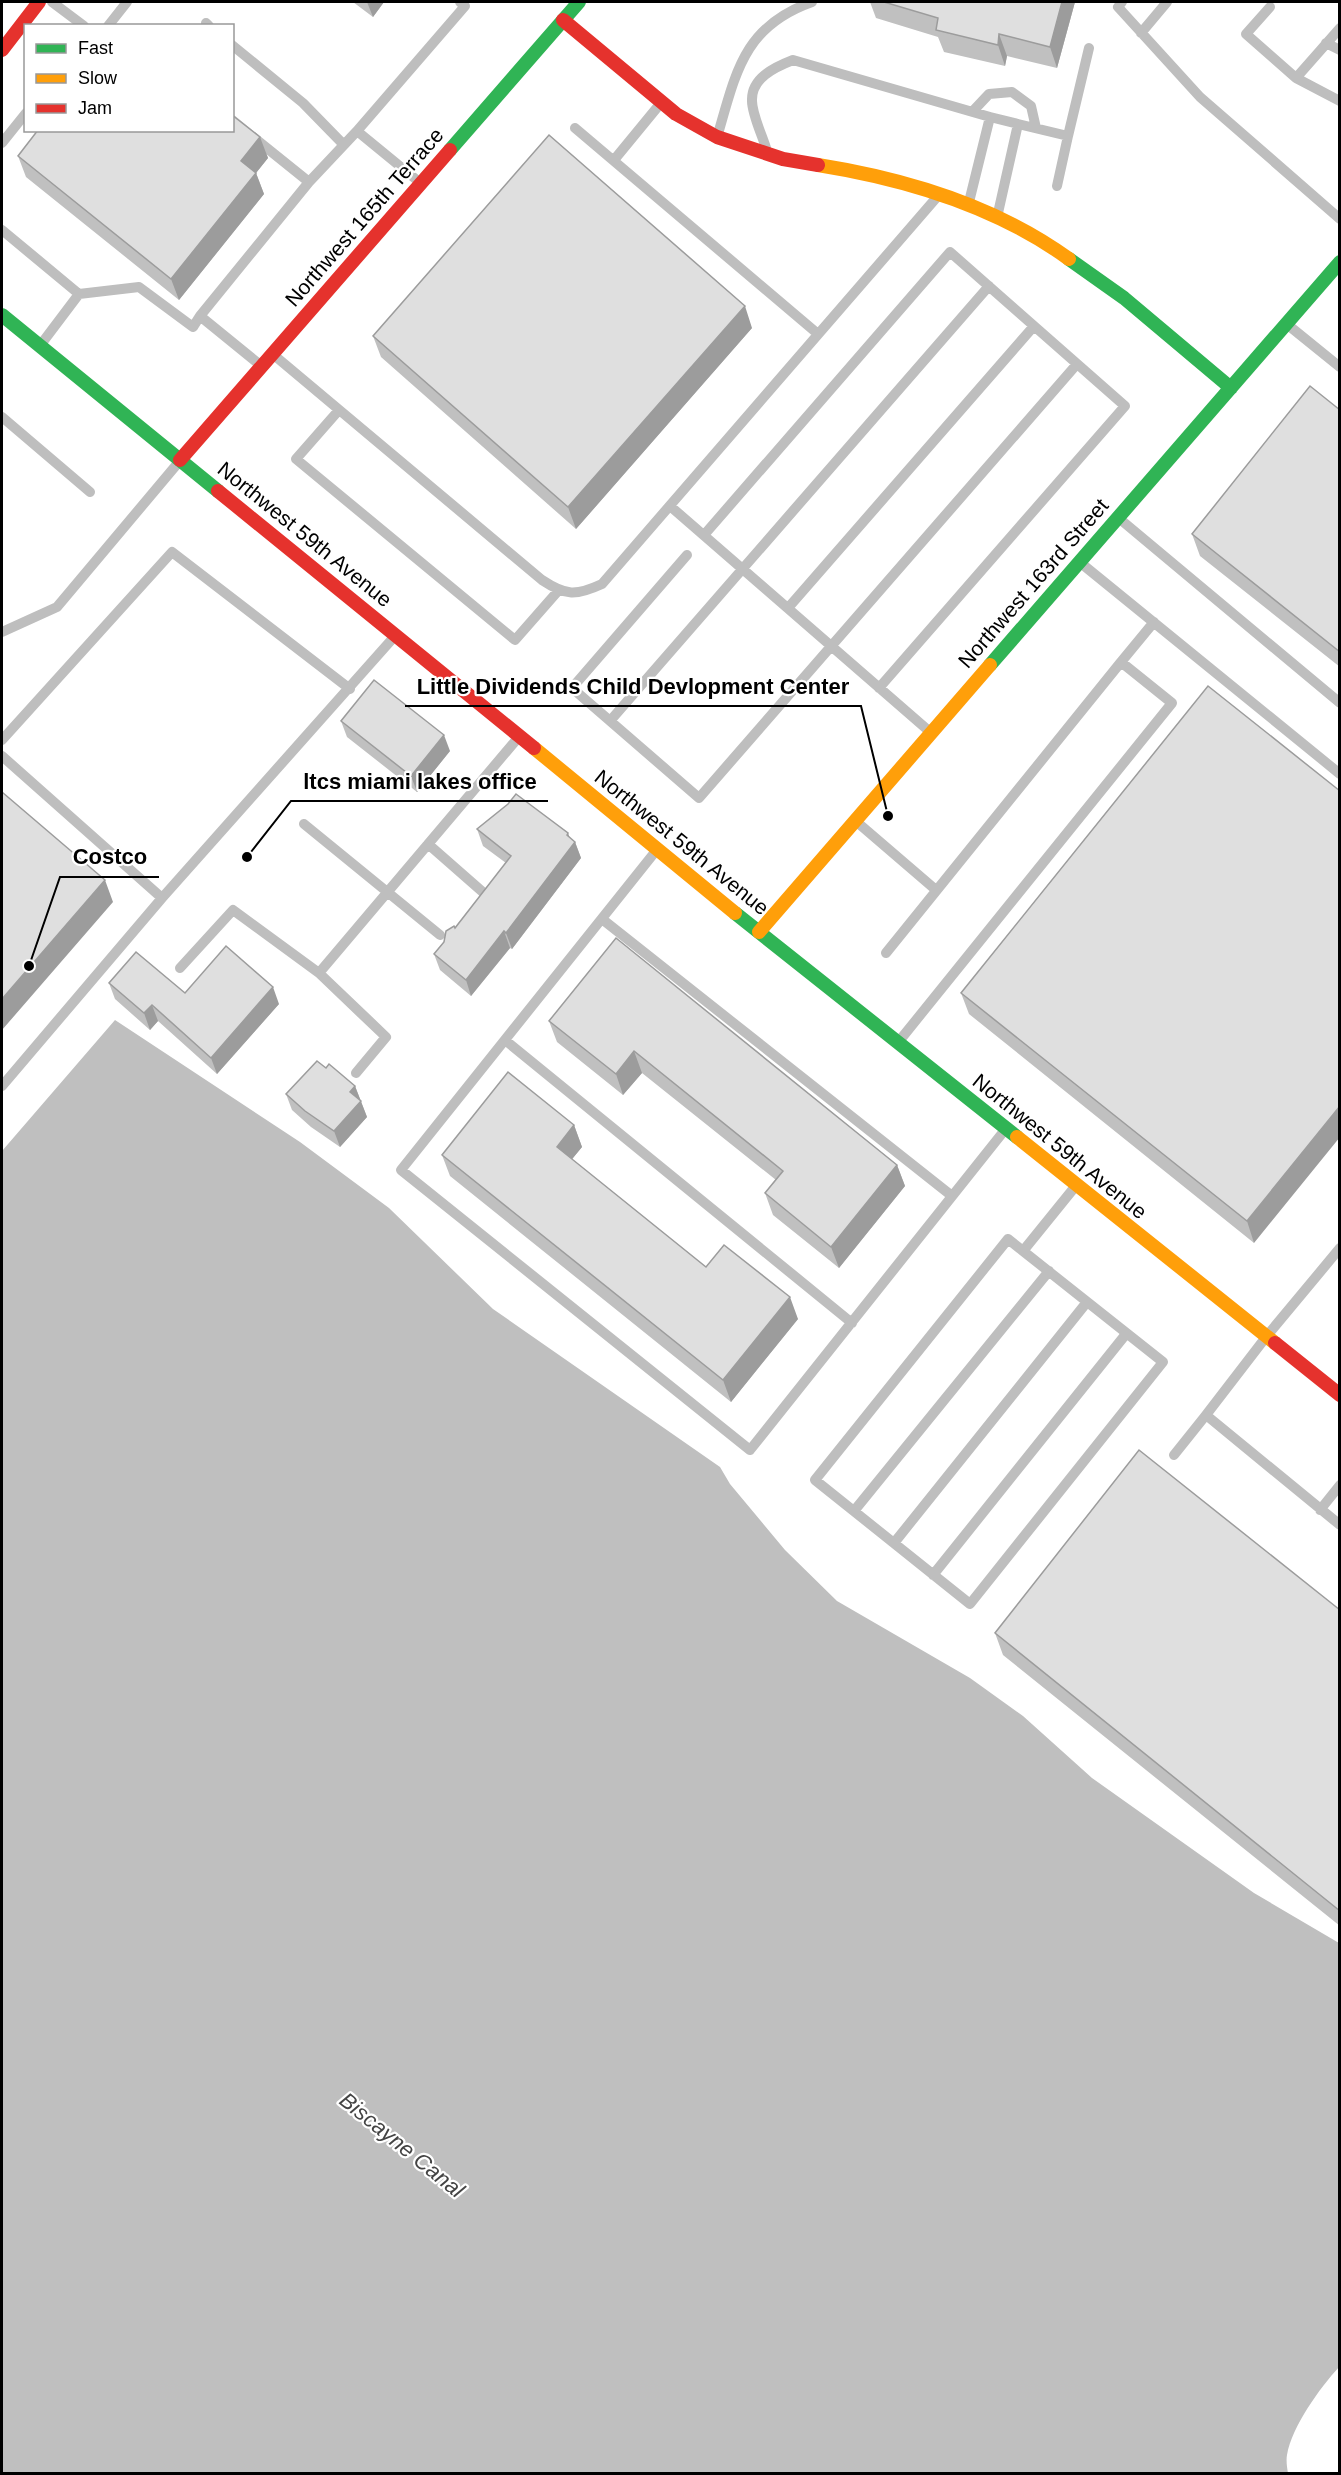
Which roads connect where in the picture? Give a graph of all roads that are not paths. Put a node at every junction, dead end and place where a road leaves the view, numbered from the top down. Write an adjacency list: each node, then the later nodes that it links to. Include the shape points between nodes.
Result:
1 (39, 2): 18 (street)
2 (52, 2): 11 (lane)
3 (127, 2): 12 (lane)
4 (579, 2): 10 (street, Northwest 165th Terrace)
5 (812, 2): 32 (lane, via 775,19 755,40 737,70)
6 (1167, 2): 14 (lane)
7 (465, 3): 30 (lane)
8 (1118, 3): 14 (lane)
9 (1269, 3): 20 (lane, via 1246,34)
10 (563, 20): 21 (street); 38 (street, Northwest 165th Terrace)
11 (81, 24)
12 (112, 24)
13 (1340, 28): 15 (lane)
14 (1142, 33): 43 (lane, via 1200,97)
15 (1326, 43): 19 (lane); 20 (lane)
16 (234, 47): 34 (lane, via 303,103)
17 (1089, 48): 31 (lane)
18 (2, 50)
19 (1340, 50)
20 (1296, 78): 22 (lane)
21 (662, 101): 32 (street, via 676,114); 36 (lane)
22 (1340, 101)
23 (973, 111): 25 (lane); 29 (lane, via 989,94 1012,92 1030,106); 35 (lane, via 793,60 774,67 759,80 752,100)
24 (24, 116): 33 (lane)
25 (990, 117): 27 (lane); 41 (lane)
26 (234, 122): 37 (lane)
27 (1018, 124): 29 (lane); 42 (lane)
28 (575, 128): 36 (lane)
29 (1036, 128): 31 (lane)
30 (357, 131): 34 (lane); 38 (lane)
31 (1068, 136): 39 (lane)
32 (717, 137): 35 (street)
33 (2, 143)
34 (344, 145): 37 (lane)
35 (768, 154): 40 (street, via 859,172)
36 (614, 160): 52 (lane)
37 (309, 182): 49 (lane)
38 (421, 183): 54 (street, Northwest 165th Terrace)
39 (1057, 186)
40 (939, 195): 41 (street); 52 (lane)
41 (968, 205): 42 (street)
42 (997, 216): 58 (street, via 1060,252 1124,298)
43 (1340, 219)
44 (2, 230): 47 (lane)
45 (1337, 269): 50 (street, Northwest 163rd Street)
46 (989, 286): 51 (lane); 65 (lane, via 951,252); 68 (lane)
47 (79, 294): 49 (lane, via 139,286 193,327); 53 (lane)
48 (2, 315): 53 (street, Northwest 59th Avenue)
49 (200, 316): 56 (lane)
50 (1286, 323): 57 (lane); 58 (street, Northwest 163rd Street)
51 (1034, 326): 55 (lane); 70 (lane)
52 (818, 334): 63 (lane)
53 (40, 346): 61 (street, Northwest 59th Avenue)
54 (273, 354): 56 (street, Northwest 165th Terrace); 59 (lane)
55 (1077, 364): 74 (lane); 76 (lane, via 1125,406)
56 (262, 366): 61 (street, Northwest 165th Terrace)
57 (1340, 367)
58 (1231, 388): 64 (street, Northwest 163rd Street)
59 (339, 410): 69 (lane); 69 (lane, via 296,459 515,640)
60 (2, 417): 62 (lane)
61 (180, 460): 72 (lane, via 57,607); 73 (street, Northwest 59th Avenue)
62 (90, 492)
63 (670, 506): 65 (lane); 69 (lane, via 602,584 581,594)
64 (1118, 518): 67 (street, Northwest 163rd Street); 78 (lane)
65 (704, 535): 68 (lane)
66 (687, 555): 79 (lane, via 572,688)
67 (1080, 562): 71 (lane); 80 (street, Northwest 163rd Street)
68 (742, 569): 70 (lane); 79 (lane)
69 (558, 591)
70 (788, 608): 74 (lane)
71 (1154, 622): 75 (lane); 84 (lane)
72 (2, 632)
73 (396, 635): 77 (lane); 81 (street, Northwest 59th Avenue)
74 (831, 646): 76 (lane); 79 (lane, via 699,798)
75 (1121, 662): 89 (lane); 100 (lane, via 1172,703)
76 (879, 688): 80 (lane)
77 (350, 689): 82 (lane, via 172,552); 92 (lane)
78 (1340, 703)
79 (610, 721)
80 (931, 733): 85 (street, Northwest 163rd Street)
81 (519, 736): 87 (lane); 88 (street, Northwest 59th Avenue)
82 (2, 740)
83 (2, 756): 92 (lane)
84 (1340, 774)
85 (855, 821): 89 (lane); 94 (street, Northwest 163rd Street)
86 (304, 824): 90 (lane)
87 (428, 844): 90 (lane); 91 (lane)
88 (657, 849): 93 (lane); 94 (street, Northwest 59th Avenue)
89 (936, 890): 96 (lane)
90 (387, 892): 95 (lane); 98 (lane)
91 (485, 894)
92 (162, 898): 102 (lane)
93 (602, 919): 99 (lane); 105 (lane)
94 (759, 932): 100 (street, Northwest 59th Avenue)
95 (440, 935)
96 (886, 952)
97 (180, 968): 98 (lane, via 233,910)
98 (319, 973): 101 (lane, via 386,1037)
99 (505, 1040): 110 (lane); 110 (lane, via 401,1170 750,1450)
100 (898, 1043): 103 (street, Northwest 59th Avenue)
101 (356, 1073)
102 (2, 1086)
103 (1006, 1129): 104 (street, Northwest 59th Avenue); 105 (lane)
104 (1076, 1185): 107 (lane); 112 (street, Northwest 59th Avenue)
105 (952, 1196): 110 (lane)
106 (1340, 1248): 112 (lane)
107 (1023, 1251): 108 (lane); 118 (lane, via 1008,1239 815,1480)
108 (1048, 1271): 109 (lane); 118 (lane)
109 (1087, 1302): 111 (lane); 120 (lane)
110 (852, 1323)
111 (1126, 1334): 121 (lane); 121 (lane, via 1163,1362 970,1604)
112 (1266, 1337): 113 (street, Northwest 59th Avenue); 114 (lane)
113 (1340, 1395)
114 (1206, 1415): 115 (lane); 117 (lane)
115 (1174, 1455)
116 (1340, 1485): 117 (lane)
117 (1320, 1510): 119 (lane)
118 (854, 1511): 120 (lane)
119 (1340, 1525)
120 (894, 1544): 121 (lane)
121 (933, 1575)

